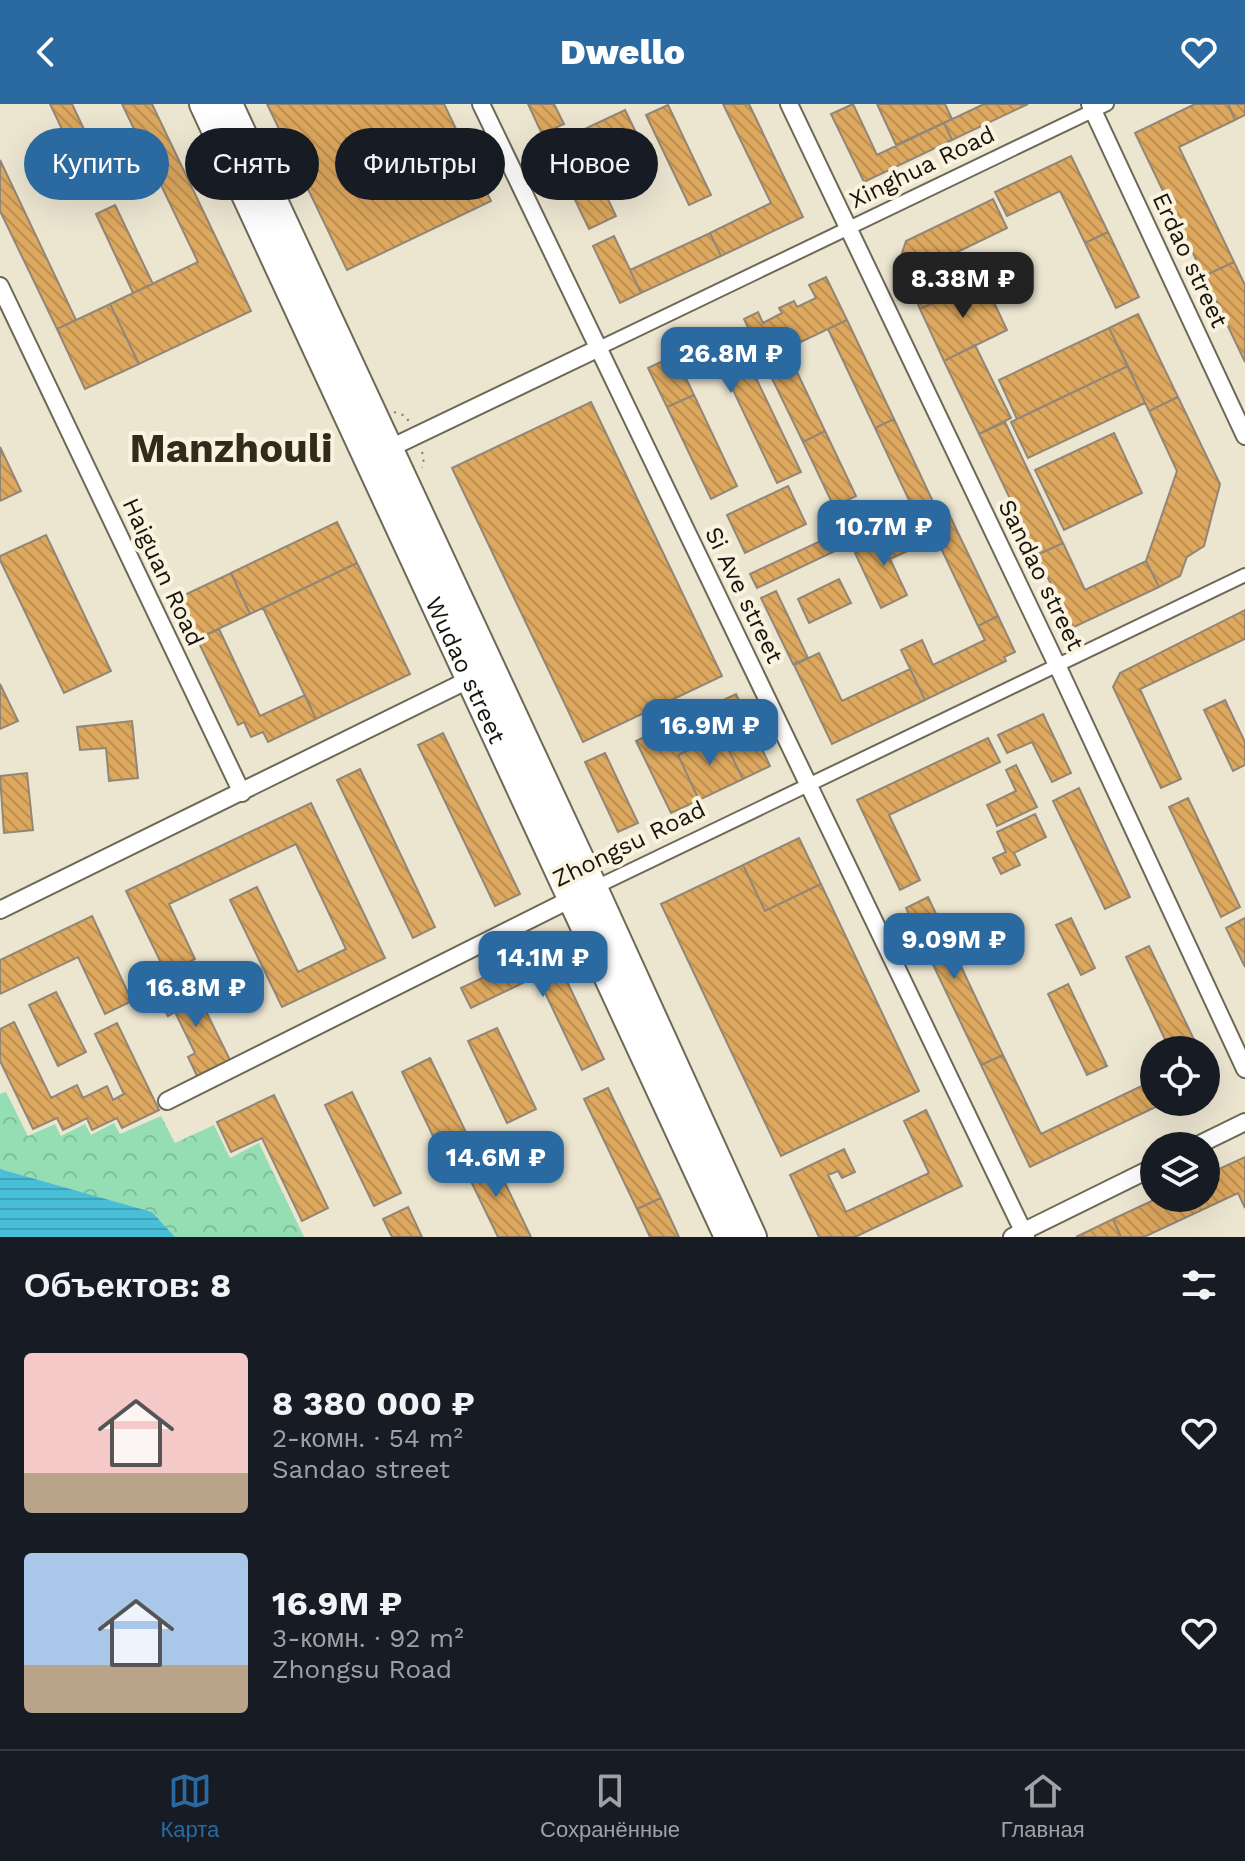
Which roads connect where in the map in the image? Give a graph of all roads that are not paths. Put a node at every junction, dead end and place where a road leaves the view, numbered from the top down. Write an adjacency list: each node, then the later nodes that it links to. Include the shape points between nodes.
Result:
1 (203, 104): 10 (highway, Wudao street)
2 (229, 104): 10 (highway, Wudao street)
3 (481, 104): 8 (street, Si Ave street)
4 (789, 104): 6 (street, Sandao street)
5 (1097, 106): 6 (street, Xinghua Road); 9 (street, Erdao street)
6 (849, 229): 8 (street, Xinghua Road); 12 (street, Sandao street)
7 (0, 286): 15 (street, Haiguan Road)
8 (599, 348): 10 (street, Xinghua Road); 14 (street, Si Ave street)
9 (1245, 436)
10 (379, 454): 16 (highway, Wudao street)
11 (1245, 575): 12 (street, Zhongsu Road)
12 (1057, 665): 14 (street, Zhongsu Road); 18 (street, Sandao street)
13 (458, 685): 15 (street)
14 (808, 783): 16 (street, Zhongsu Road); 23 (street, Si Ave street)
15 (242, 793): 17 (street)
16 (584, 893): 19 (street, Zhongsu Road); 24 (highway, Wudao street); 25 (highway, Wudao street)
17 (0, 910)
18 (1245, 1069)
19 (167, 1101)
20 (1245, 1122): 21 (street)
21 (1220, 1134)
22 (1140, 1174): 23 (street)
23 (1021, 1235)
24 (728, 1237)
25 (753, 1237)

